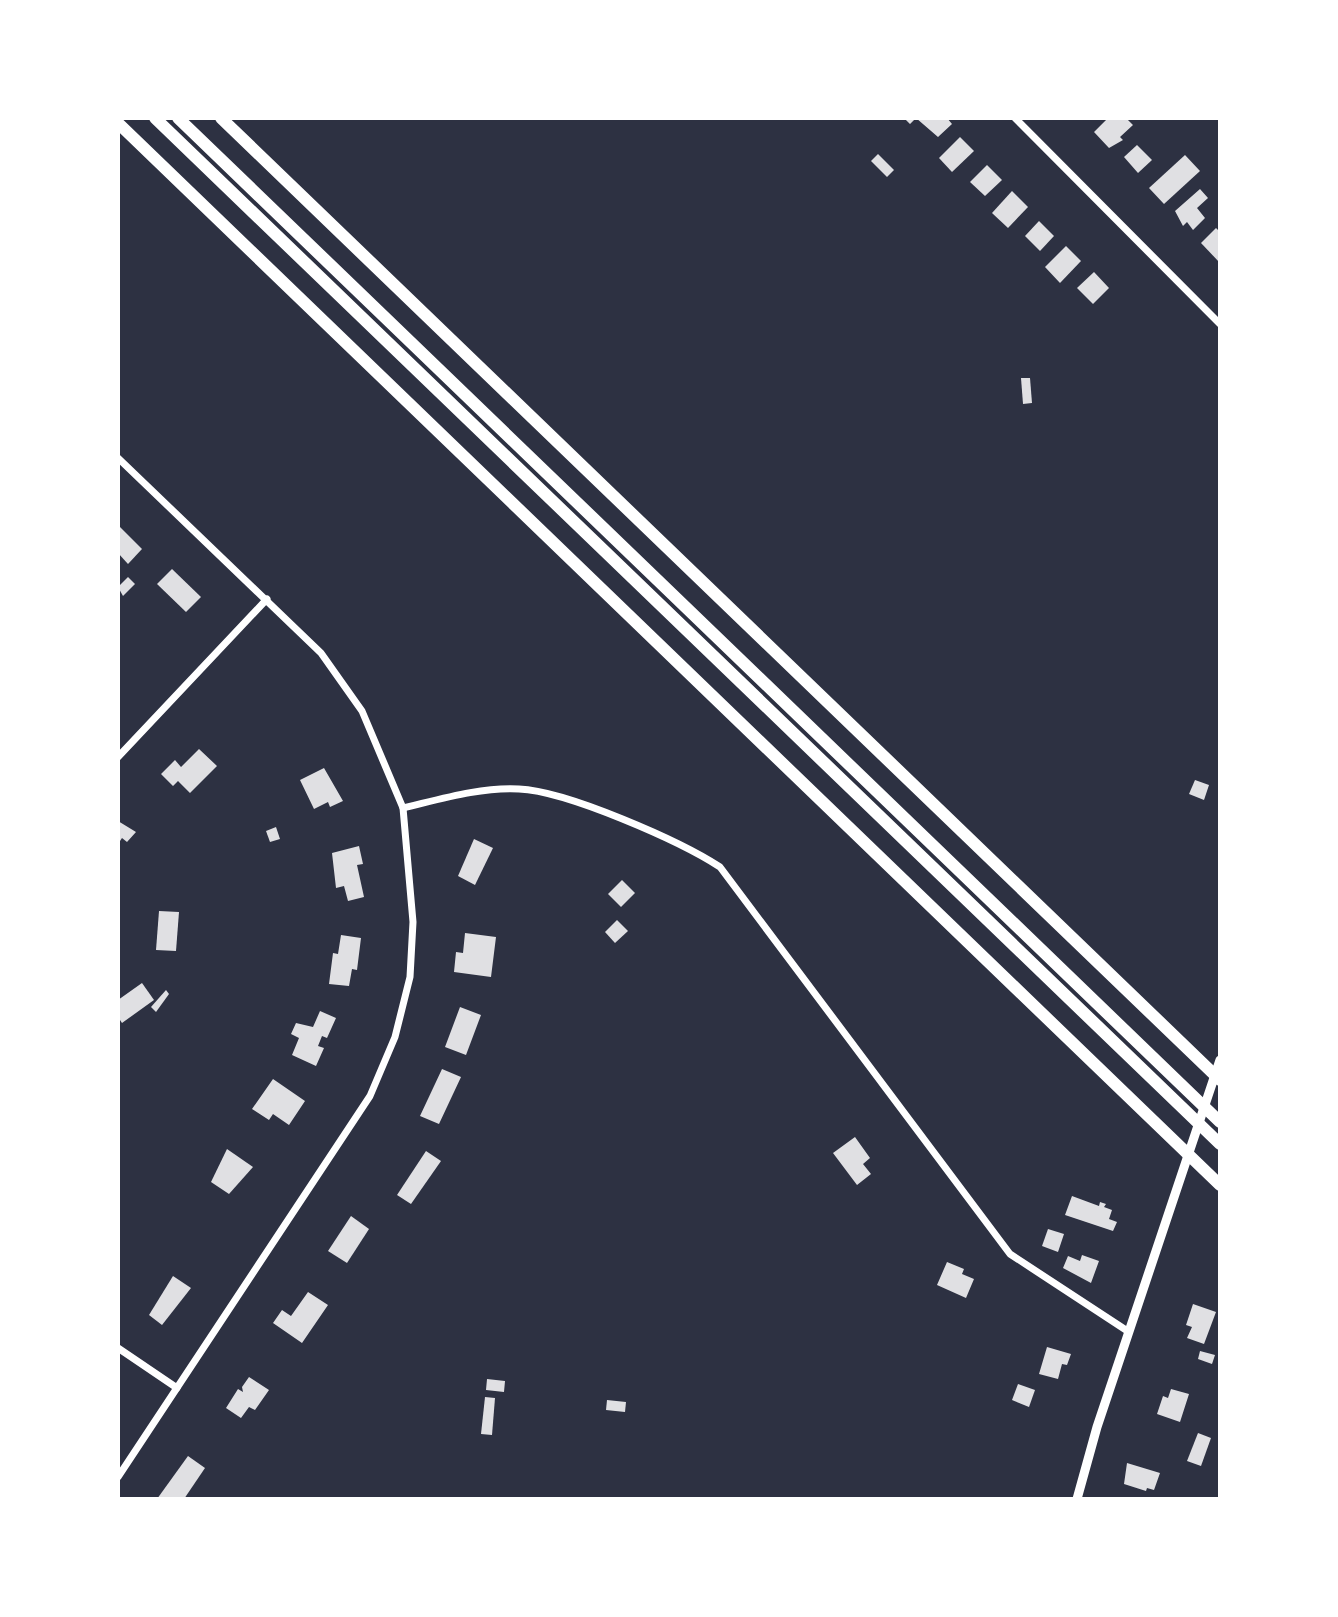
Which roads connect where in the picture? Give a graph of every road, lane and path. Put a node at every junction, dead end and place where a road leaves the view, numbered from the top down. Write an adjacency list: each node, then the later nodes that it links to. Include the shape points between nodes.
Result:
1 (155, 118): 14 (highway)
2 (178, 118): 13 (highway)
3 (221, 118): 12 (highway)
4 (1015, 118): 6 (street)
5 (118, 123): 15 (highway)
6 (1220, 324)
7 (118, 458): 8 (street)
8 (267, 599): 9 (street); 10 (street, via 321,653 362,711)
9 (118, 757)
10 (403, 808): 16 (street, via 459,795 523,789 637,826 690,847 720,867 1010,1254); 18 (street, via 413,922 410,977 395,1037 370,1096)
11 (1220, 1060): 16 (street)
12 (1220, 1080)
13 (1220, 1122)
14 (1220, 1144)
15 (1219, 1184)
16 (1129, 1332): 20 (street)
17 (118, 1348): 18 (street)
18 (177, 1388): 19 (street)
19 (118, 1477)
20 (1077, 1499)

